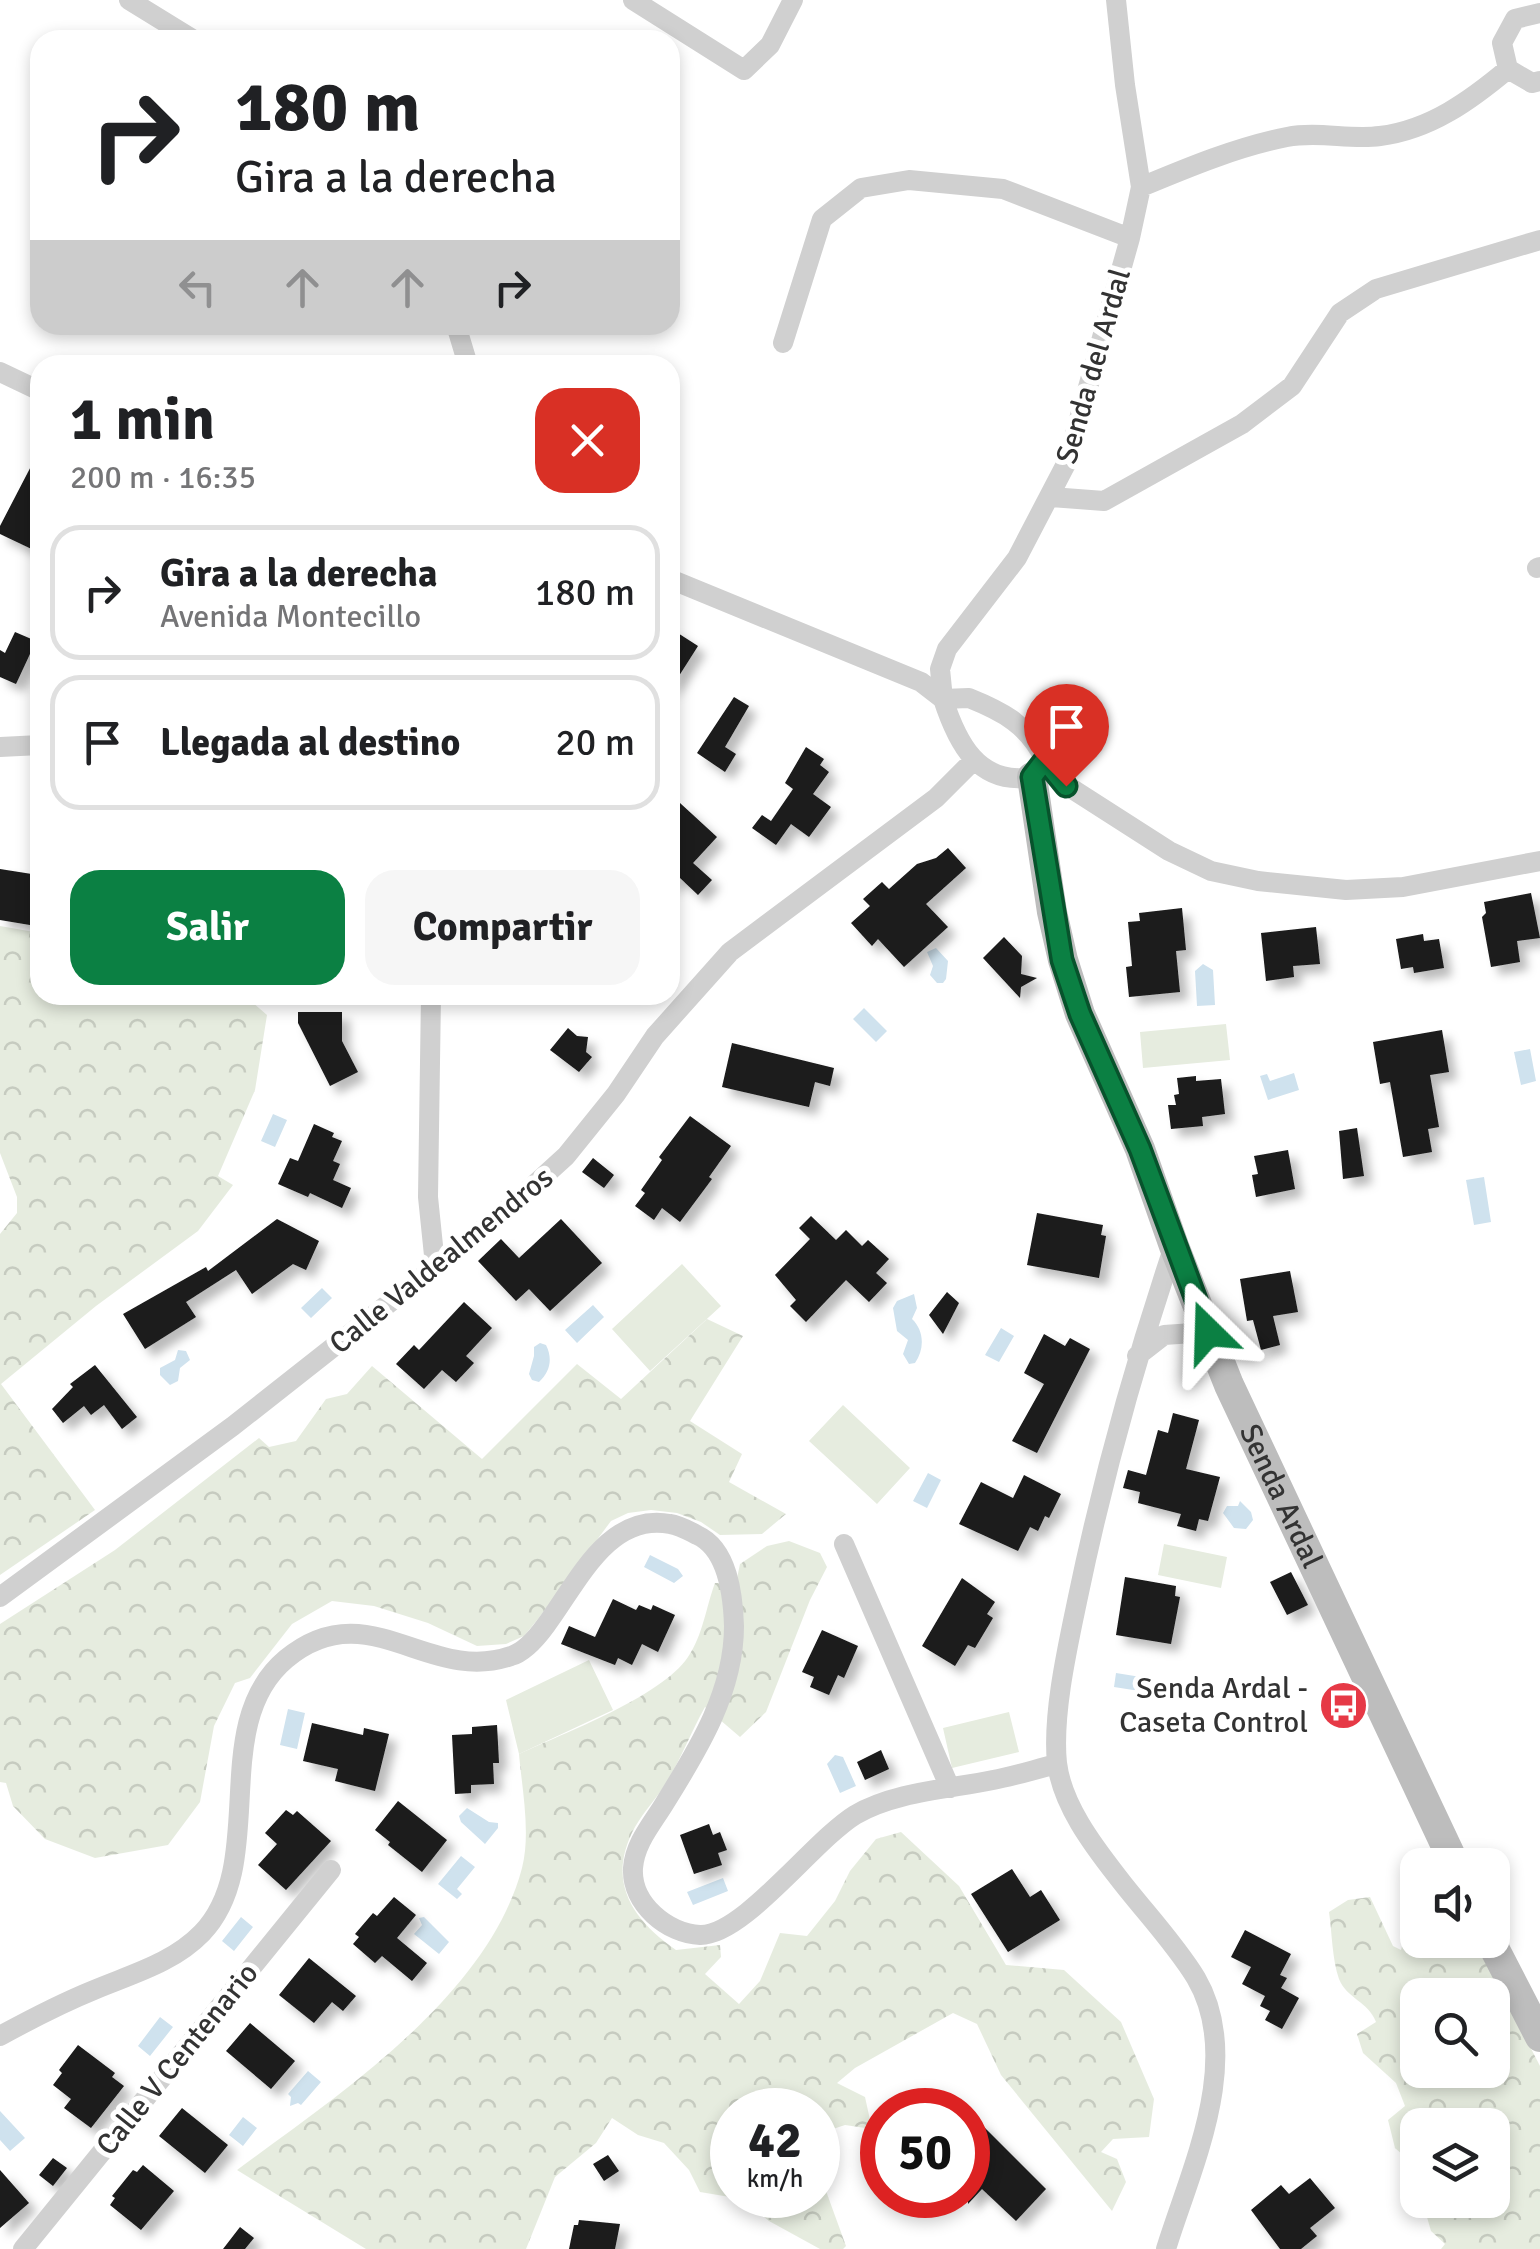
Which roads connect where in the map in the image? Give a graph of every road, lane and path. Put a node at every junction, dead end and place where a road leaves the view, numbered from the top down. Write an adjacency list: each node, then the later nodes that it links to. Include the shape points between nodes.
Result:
1 (129, 0): 9 (street)
2 (633, 0): 6 (street)
3 (793, 0): 6 (street, via 770,45 744,70)
4 (1116, 0): 12 (street, Senda del Ardal)
5 (1501, 0): 8 (street)
6 (655, 7)
7 (1540, 13): 8 (street)
8 (1516, 19): 10 (street, via 1502,43)
9 (178, 30)
10 (1508, 70): 11 (street); 12 (street, via 1443,116 1380,136 1292,136 1237,149)
11 (1540, 81)
12 (1142, 187): 13 (street, Senda del Ardal)
13 (1130, 238): 15 (street, via 1002,189 909,180 861,188 822,218); 18 (street, Senda del Ardal, via 1067,462)
14 (1540, 240): 18 (street, via 1376,289 1340,313 1292,386 1242,424 1104,501)
15 (783, 342)
16 (0, 372): 17 (street)
17 (30, 386)
18 (1051, 497): 20 (street, Senda del Ardal, via 1018,558 948,648 940,670)
19 (680, 583): 20 (street, via 921,682)
20 (943, 699): 23 (street, via 961,746); 24 (street, via 990,706 1034,737)
21 (0, 746): 22 (street)
22 (30, 746)
23 (974, 760): 24 (street, via 1007,776); 28 (street, Calle Valdealmendros, via 936,798 730,952 655,1036 566,1156)
24 (1039, 768): 25 (street, via 1169,851 1211,871 1258,881 1346,890 1404,887); 27 (main road, Senda Ardal, via 1062,960)
25 (1540, 860)
26 (431, 1005): 28 (street, via 428,1198)
27 (1174, 1246): 29 (main road, Senda Ardal); 30 (street)
28 (435, 1264): 32 (street, Calle Valdealmendros, via 233,1426)
29 (1208, 1332): 30 (street, via 1164,1336); 35 (main road, Senda Ardal)
30 (1137, 1356): 33 (street, via 1068,1644)
31 (844, 1544): 34 (street)
32 (0, 1597)
33 (1058, 1764): 34 (street); 41 (street, via 1096,1850 1196,1979 1215,2043 1208,2109)
34 (950, 1788): 38 (street, via 857,1814 714,1935 670,1929 651,1912 632,1872 640,1840 709,1727 728,1678 734,1626 718,1552 671,1524 644,1524 606,1544 538,1636 515,1656 466,1664 341,1631 282,1662 257,1694 230,1884 204,1932 171,1959)
35 (1447, 1848)
36 (331, 1870): 40 (street, Calle V Centenario)
37 (1499, 1958): 39 (main road)
38 (0, 2036)
39 (1540, 2036)
40 (23, 2249)
41 (1166, 2249)

